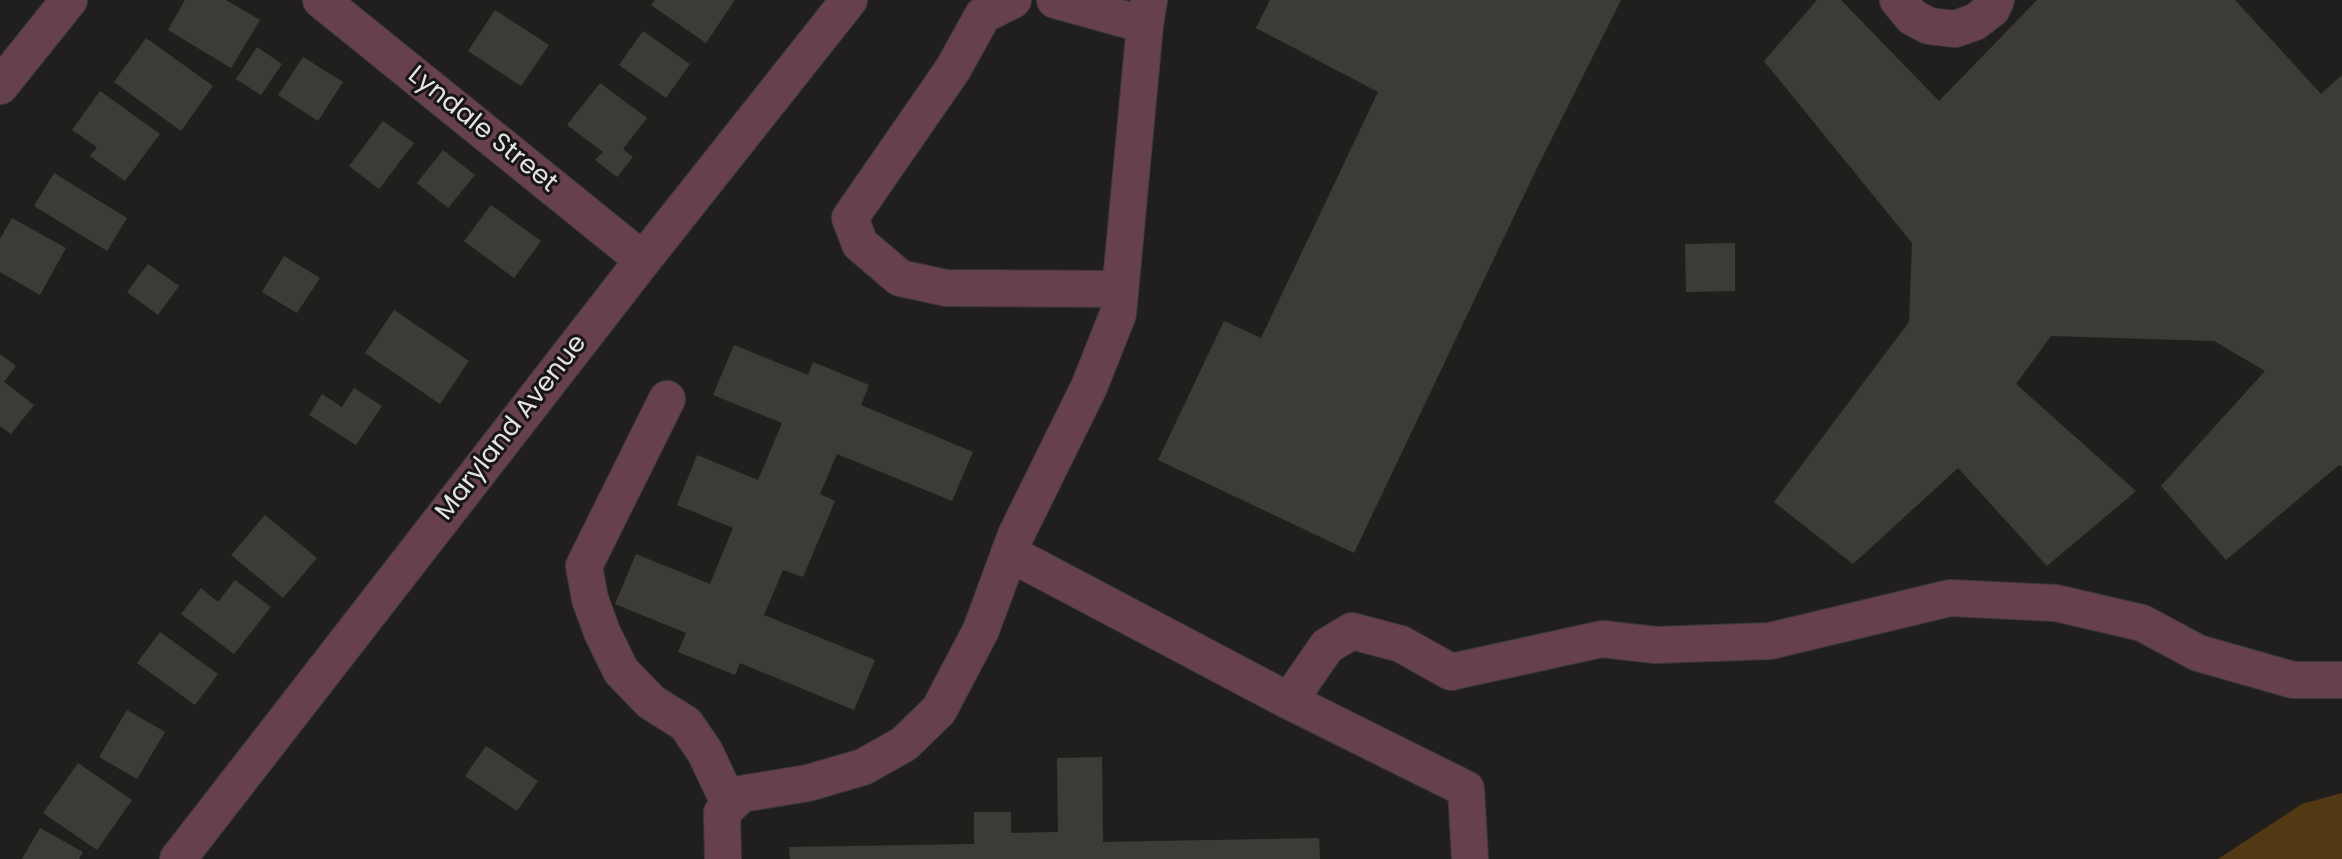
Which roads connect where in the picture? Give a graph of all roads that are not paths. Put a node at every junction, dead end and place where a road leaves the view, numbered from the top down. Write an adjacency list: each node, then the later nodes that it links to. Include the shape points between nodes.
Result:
1 (69, 0): 9 (street)
2 (321, 0): 10 (street, Lyndale Street)
3 (849, 0): 10 (street, Maryland Avenue)
4 (1013, 0): 11 (street, via 983,15 953,69 850,218 860,244 900,278 946,288)
5 (1055, 0): 8 (street)
6 (1898, 0): 7 (street, via 1912,17 1929,26 1955,29 1975,22)
7 (1996, 0)
8 (1147, 12): 11 (street)
9 (0, 86)
10 (643, 260): 17 (street, Maryland Avenue)
11 (1120, 289): 13 (street, via 1118,314 1089,387)
12 (667, 399): 16 (street, via 584,566 594,610 621,671 651,702 686,724)
13 (1009, 553): 15 (street); 16 (street, via 981,630 939,710 904,744 863,767 741,794)
14 (2342, 680): 15 (street, via 2293,680 2198,653 2142,623 2056,603 1950,598 1770,641 1656,645 1602,639 1451,672 1401,644 1352,631 1327,646)
15 (1289, 701): 19 (street, via 1466,789)
16 (730, 805): 18 (street, via 722,813)
17 (178, 859)
18 (723, 859)
19 (1470, 859)

